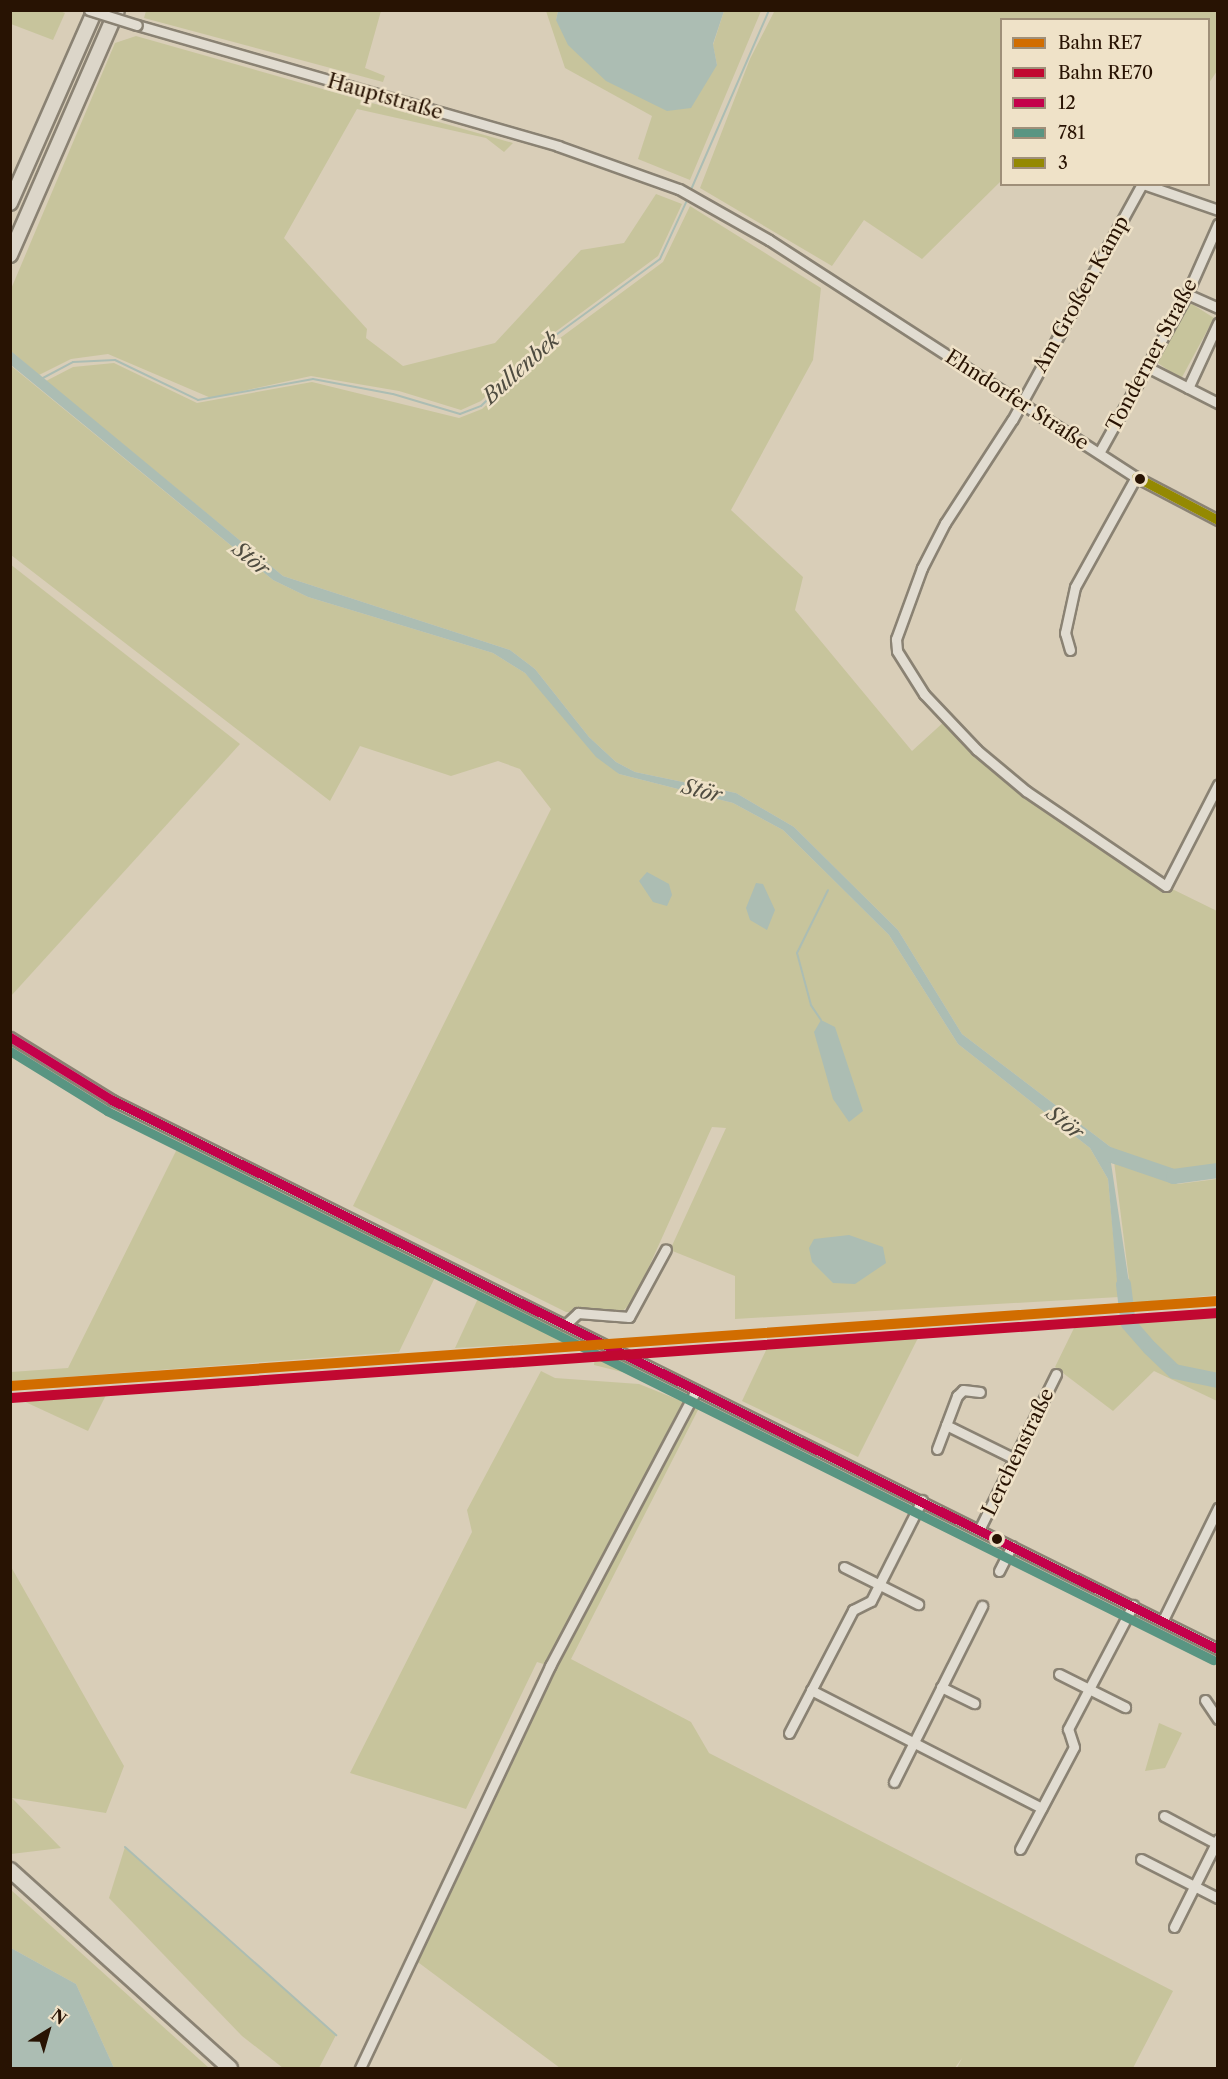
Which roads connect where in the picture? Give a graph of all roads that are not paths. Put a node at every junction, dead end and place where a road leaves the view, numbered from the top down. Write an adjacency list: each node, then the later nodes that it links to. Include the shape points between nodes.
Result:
1 (89, 10): 6 (street, Hauptstraße, bridge, via 558,146)
2 (95, 10): 7 (highway)
3 (117, 10): 10 (highway)
4 (1141, 186): 16 (street, Am Großen Kamp)
5 (1148, 186): 8 (street, Am Großen Kamp)
6 (702, 200): 16 (street, Ehndorfer Straße)
7 (10, 204)
8 (1218, 210)
9 (1218, 224): 11 (street, Tonderner Straße)
10 (10, 255)
11 (1187, 294): 12 (street); 14 (street, Tonderner Straße)
12 (1218, 308)
13 (1218, 323): 15 (street)
14 (1147, 367): 15 (street); 18 (street, Tonderner Straße)
15 (1188, 388): 17 (street)
16 (1021, 403): 18 (street, Ehndorfer Straße); 22 (street, Am Großen Kamp, via 922,568 896,639 897,651 924,694 977,750 1026,791 1166,886)
17 (1218, 403)
18 (1099, 453): 19 (street, Ehndorfer Straße)
19 (1136, 477): 20 (street, Ehndorfer Straße); 21 (street, via 1075,587 1065,633)
20 (1218, 520)
21 (1070, 650)
22 (1216, 790)
23 (10, 1037): 25 (street, via 112,1100)
24 (666, 1249): 25 (street, via 629,1317 578,1313)
25 (565, 1325): 27 (street)
26 (1056, 1374): 31 (street, Lerchenstraße)
27 (696, 1390): 32 (street); 65 (street, via 550,1666)
28 (980, 1392): 29 (street, via 963,1390)
29 (946, 1425): 30 (street); 31 (street)
30 (937, 1449)
31 (1015, 1459): 34 (street, Lerchenstraße)
32 (922, 1500): 34 (street); 38 (street)
33 (1218, 1509): 42 (street)
34 (979, 1530): 35 (street)
35 (1012, 1546): 37 (street); 40 (street)
36 (844, 1567): 38 (street)
37 (999, 1570)
38 (879, 1584): 39 (street); 47 (street, via 871,1601 853,1610)
39 (918, 1604)
40 (1133, 1605): 42 (street); 46 (street)
41 (982, 1606): 45 (street)
42 (1163, 1620): 43 (street)
43 (1218, 1649)
44 (1059, 1674): 46 (street)
45 (941, 1687): 49 (street); 53 (street)
46 (1089, 1689): 50 (street); 55 (street, via 1068,1729 1074,1747)
47 (811, 1690): 52 (street); 53 (street)
48 (1205, 1700): 51 (street)
49 (974, 1703)
50 (1125, 1707)
51 (1218, 1719)
52 (789, 1733)
53 (913, 1743): 54 (street); 55 (street)
54 (894, 1782)
55 (1042, 1808): 58 (street)
56 (1164, 1816): 57 (street)
57 (1216, 1841): 61 (street)
58 (1020, 1849)
59 (1141, 1859): 61 (street)
60 (10, 1870): 64 (highway)
61 (1193, 1886): 62 (street); 63 (street)
62 (1218, 1898)
63 (1174, 1927)
64 (230, 2068)
65 (360, 2068)

